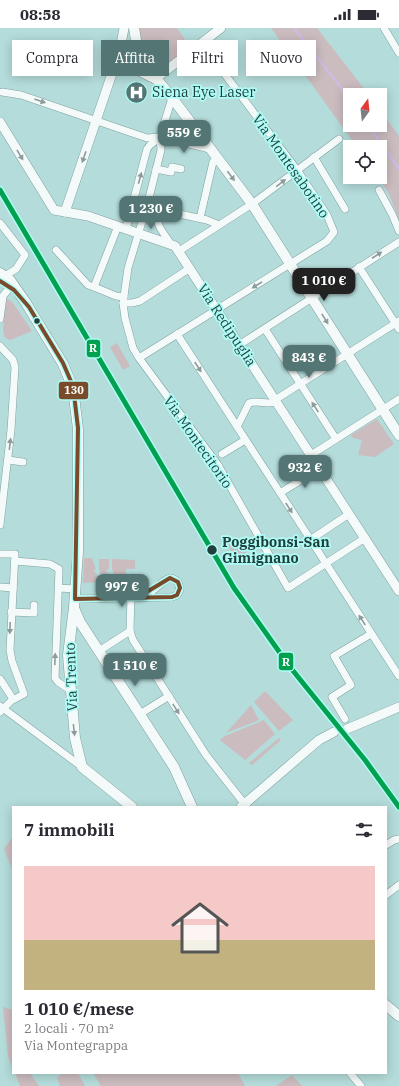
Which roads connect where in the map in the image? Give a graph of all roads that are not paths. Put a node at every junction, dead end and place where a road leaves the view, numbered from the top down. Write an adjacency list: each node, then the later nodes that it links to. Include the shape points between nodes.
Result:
1 (124, 28): 5 (street)
2 (134, 28): 6 (main road)
3 (221, 28): 7 (street)
4 (384, 28): 8 (street)
5 (122, 40)
6 (136, 40)
7 (207, 40)
8 (399, 53)
9 (177, 63): 14 (street)
10 (111, 76): 17 (street)
11 (149, 76): 14 (main road)
12 (153, 76): 14 (main road)
13 (226, 76): 25 (street, Via Montesabotino)
14 (155, 79): 16 (main road)
15 (1, 92): 17 (street, one-way to 17, via 18,94)
16 (172, 98): 19 (street); 21 (main road)
17 (97, 120): 19 (street, via 147,138); 29 (street, one-way to 29)
18 (0, 122): 29 (street, one-way to 29, via 50,205 55,210)
19 (160, 137): 21 (street); 23 (street, Via Montecitorio, via 161,147); 33 (street, one-way to 19, via 148,147)
20 (339, 139): 22 (street)
21 (213, 153): 27 (main road, one-way to 27); 30 (street)
22 (314, 157): 25 (street); 28 (street)
23 (156, 169): 24 (street, via 171,172 172,167); 35 (street, Via Montecitorio)
24 (182, 170)
25 (297, 170): 27 (street, one-way to 25); 40 (street, Via Montesabotino, via 334,232 327,241)
26 (379, 190): 34 (street)
27 (252, 204): 32 (street); 40 (main road)
28 (345, 209)
29 (65, 212): 33 (street, via 88,216)
30 (200, 218): 32 (street); 37 (street, via 164,210 158,212 158,223)
31 (0, 223): 43 (street, via 25,255 15,270)
32 (219, 225): 39 (street)
33 (122, 228): 35 (street); 44 (street)
34 (399, 231)
35 (140, 233): 37 (street); 47 (street, Via Montecitorio, via 130,258)
36 (399, 242): 41 (street, one-way to 36)
37 (170, 243): 39 (street, Via Redipuglia)
38 (56, 250): 44 (street, via 89,286)
39 (179, 251): 42 (street, Via Redipuglia)
40 (290, 264): 46 (main road); 48 (street, one-way to 48)
41 (359, 267): 46 (street); 50 (street)
42 (190, 268): 47 (street, via 138,302); 48 (street, Via Redipuglia)
43 (2, 276): 45 (main road, Via Trento, via 11,282)
44 (94, 287): 47 (street)
45 (13, 289): 49 (street, via 3,296); 84 (main road, Via Trento, via 26,303 63,364 75,394 78,467)
46 (313, 299): 51 (street); 55 (main road, one-way to 55)
47 (123, 300): 56 (street, Via Montecitorio, via 128,332)
48 (216, 310): 52 (street); 54 (street, Via Redipuglia)
49 (0, 319)
50 (398, 325): 55 (street)
51 (265, 329): 54 (street); 57 (street)
52 (177, 334): 56 (street); 61 (street, one-way to 61)
53 (0, 346): 67 (street, one-way to 53, via 15,365)
54 (239, 346): 59 (street, Via Redipuglia)
55 (347, 354): 57 (street); 60 (main road)
56 (139, 358): 77 (street, Via Montecitorio, via 218,466 288,588)
57 (300, 384): 59 (street); 63 (street, one-way to 57)
58 (399, 399): 60 (street)
59 (276, 401): 61 (street, via 269,404 250,402 244,408); 66 (street, Via Redipuglia)
60 (383, 410): 62 (main road); 63 (street)
61 (237, 427): 64 (street)
62 (399, 435)
63 (336, 439): 66 (street)
64 (245, 440): 65 (street); 70 (street)
65 (222, 454)
66 (311, 456): 69 (street, Via Redipuglia)
67 (8, 460): 68 (street); 72 (street)
68 (23, 462)
69 (320, 468): 70 (street); 71 (street, Via Redipuglia)
70 (280, 493): 74 (street, one-way to 74)
71 (349, 514): 73 (street, Via Redipuglia); 74 (street)
72 (0, 525)
73 (365, 538): 77 (street, Via Montecitorio); 82 (street, Via Redipuglia)
74 (310, 540): 77 (street)
75 (0, 554): 76 (street)
76 (15, 557): 80 (street); 81 (street, via 56,566 59,570)
77 (326, 563): 91 (street, one-way to 77)
78 (161, 585): 83 (street, via 163,594); 83 (street, via 167,578 174,578 178,582 179,593); 85 (street, via 148,592 132,593)
79 (0, 587): 80 (street)
80 (13, 588): 87 (street)
81 (58, 588): 84 (street); 95 (street, one-way to 81, via 55,678)
82 (399, 591)
83 (169, 597): 85 (street)
84 (75, 598): 85 (street); 88 (main road, Via Trento); 89 (main road)
85 (130, 599): 90 (street)
86 (34, 605): 87 (street, via 34,614)
87 (11, 612): 97 (street, one-way to 97, via 10,657 24,694)
88 (70, 627): 89 (main road, via 77,624); 95 (main road, Via Trento)
89 (83, 627): 92 (main road)
90 (130, 631): 92 (street); 96 (street, via 135,645)
91 (371, 634): 93 (street); 101 (street, via 334,656 351,685 332,696)
92 (99, 651): 100 (main road)
93 (399, 676)
94 (0, 679): 97 (street)
95 (70, 690): 104 (main road, Via Trento, one-way to 104, via 75,738)
96 (169, 696): 100 (street); 109 (street, one-way to 109, via 206,755)
97 (13, 699): 99 (street)
98 (398, 706): 102 (street)
99 (1, 707): 104 (street)
100 (140, 714): 105 (main road)
101 (346, 719)
102 (347, 729)
103 (334, 732): 109 (street, via 319,740)
104 (82, 767): 106 (main road)
105 (177, 773): 107 (main road); 108 (street, via 186,784)
106 (131, 806)
107 (192, 806)
108 (195, 806)
109 (244, 806)
110 (399, 839): 111 (street)
111 (387, 844)
112 (399, 885): 113 (street)
113 (387, 894)
114 (387, 1007): 115 (main road)
115 (399, 1015)
116 (351, 1074): 117 (street)
117 (361, 1086)

